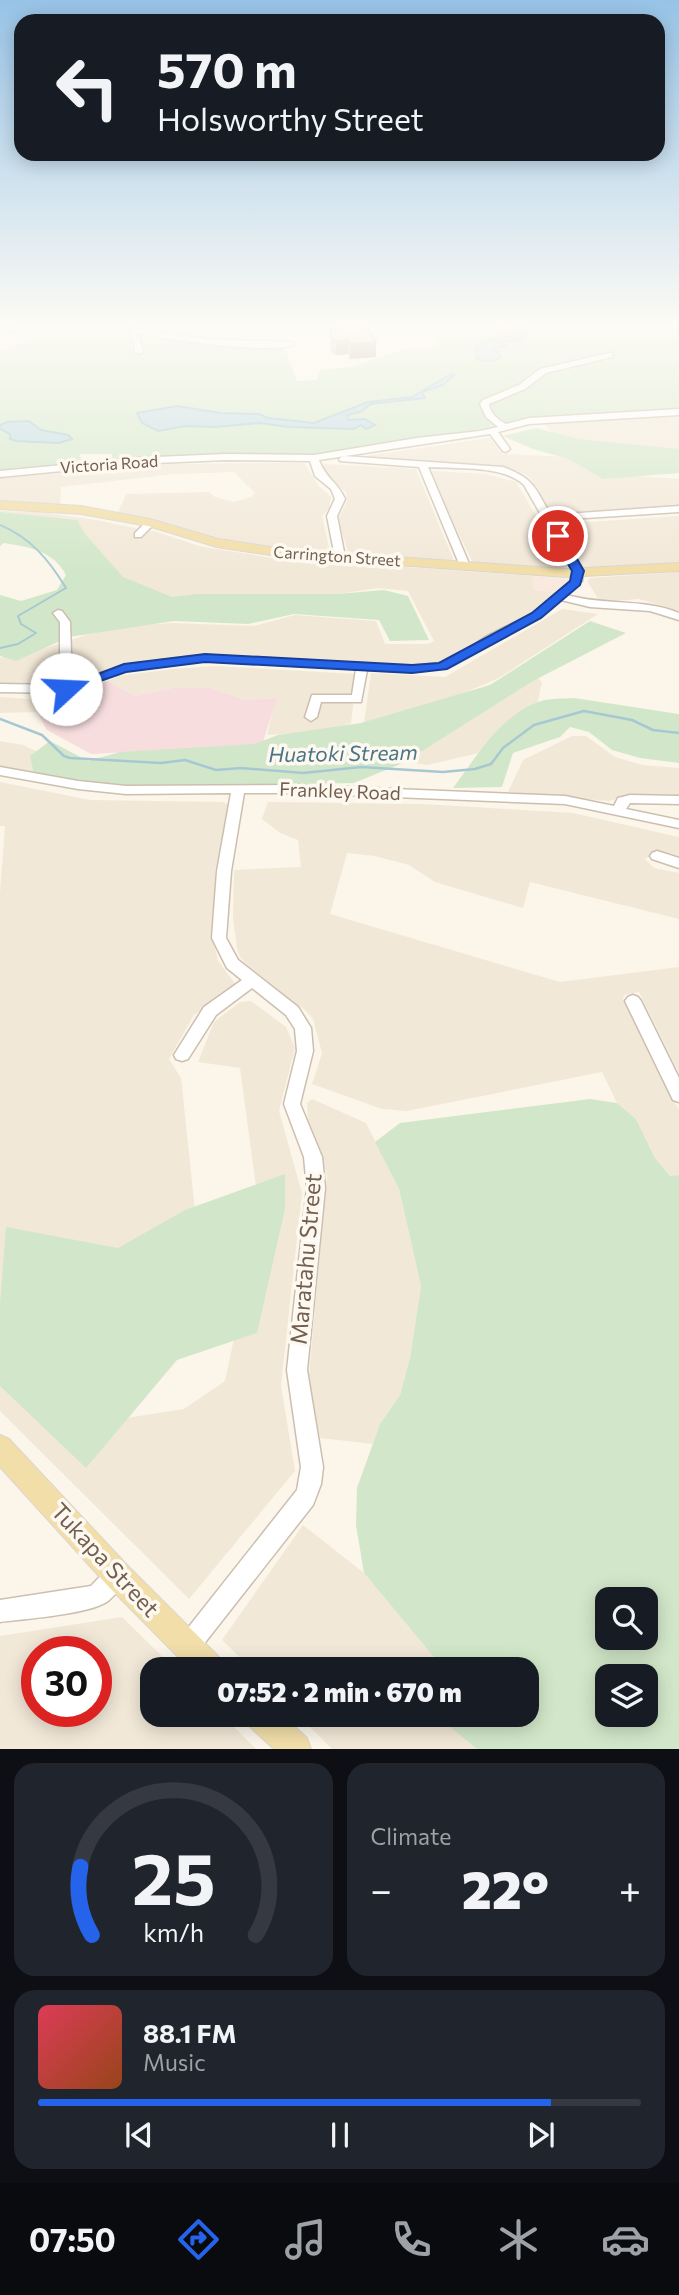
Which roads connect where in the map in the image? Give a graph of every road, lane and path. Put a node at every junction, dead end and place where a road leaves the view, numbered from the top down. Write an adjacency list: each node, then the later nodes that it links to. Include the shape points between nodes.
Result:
1 (487, 409): 3 (street)
2 (679, 412): 3 (street, via 545,420)
3 (505, 427): 4 (street)
4 (492, 431): 5 (street); 6 (street)
5 (506, 449)
6 (339, 457): 7 (street, Victoria Road); 8 (street, Victoria Road)
7 (314, 458): 9 (street, Victoria Road, via 134,461); 15 (street, via 320,476 340,499 332,512)
8 (422, 465): 12 (street, Victoria Road, via 510,473 525,480); 16 (street)
9 (0, 474)
10 (0, 505): 13 (main road, Carrington Street, via 64,507)
11 (679, 509): 12 (street)
12 (548, 518): 18 (street)
13 (150, 523): 14 (street); 15 (main road, Carrington Street, via 247,548)
14 (138, 535)
15 (340, 557): 16 (main road, Carrington Street)
16 (465, 566): 18 (main road, Carrington Street)
17 (679, 567): 18 (main road, Carrington Street)
18 (578, 574): 19 (street)
19 (561, 597): 21 (street, via 585,604 645,607); 22 (street, via 536,616 442,666)
20 (58, 613): 24 (street, via 65,622)
21 (679, 617)
22 (365, 667): 24 (street, via 219,658 175,660 124,668); 25 (street); 26 (street, via 357,699 316,698)
23 (0, 688): 24 (street)
24 (66, 689)
25 (361, 708)
26 (312, 717)
27 (0, 771): 28 (street, Frankley Road, via 106,789)
28 (238, 789): 30 (street, Frankley Road, via 565,800); 34 (street, Maratahu Street, via 224,871 219,938 232,964)
29 (679, 800): 30 (street, via 630,799)
30 (619, 810): 31 (street, Frankley Road)
31 (679, 824)
32 (657, 856): 33 (street)
33 (679, 863)
34 (251, 981): 36 (street, via 210,1011); 41 (street, Maratahu Street, via 292,1011 305,1038 292,1104 316,1171 297,1370 311,1455 310,1484 305,1497)
35 (632, 1001): 37 (street)
36 (182, 1055)
37 (679, 1095)
38 (0, 1448): 39 (main road, Tukapa Street)
39 (117, 1575): 40 (street, via 92,1597); 41 (main road, Tukapa Street)
40 (0, 1611)
41 (188, 1646): 42 (main road, Tukapa Street)
42 (199, 1657)
43 (273, 1727): 44 (main road)
44 (296, 1749)

